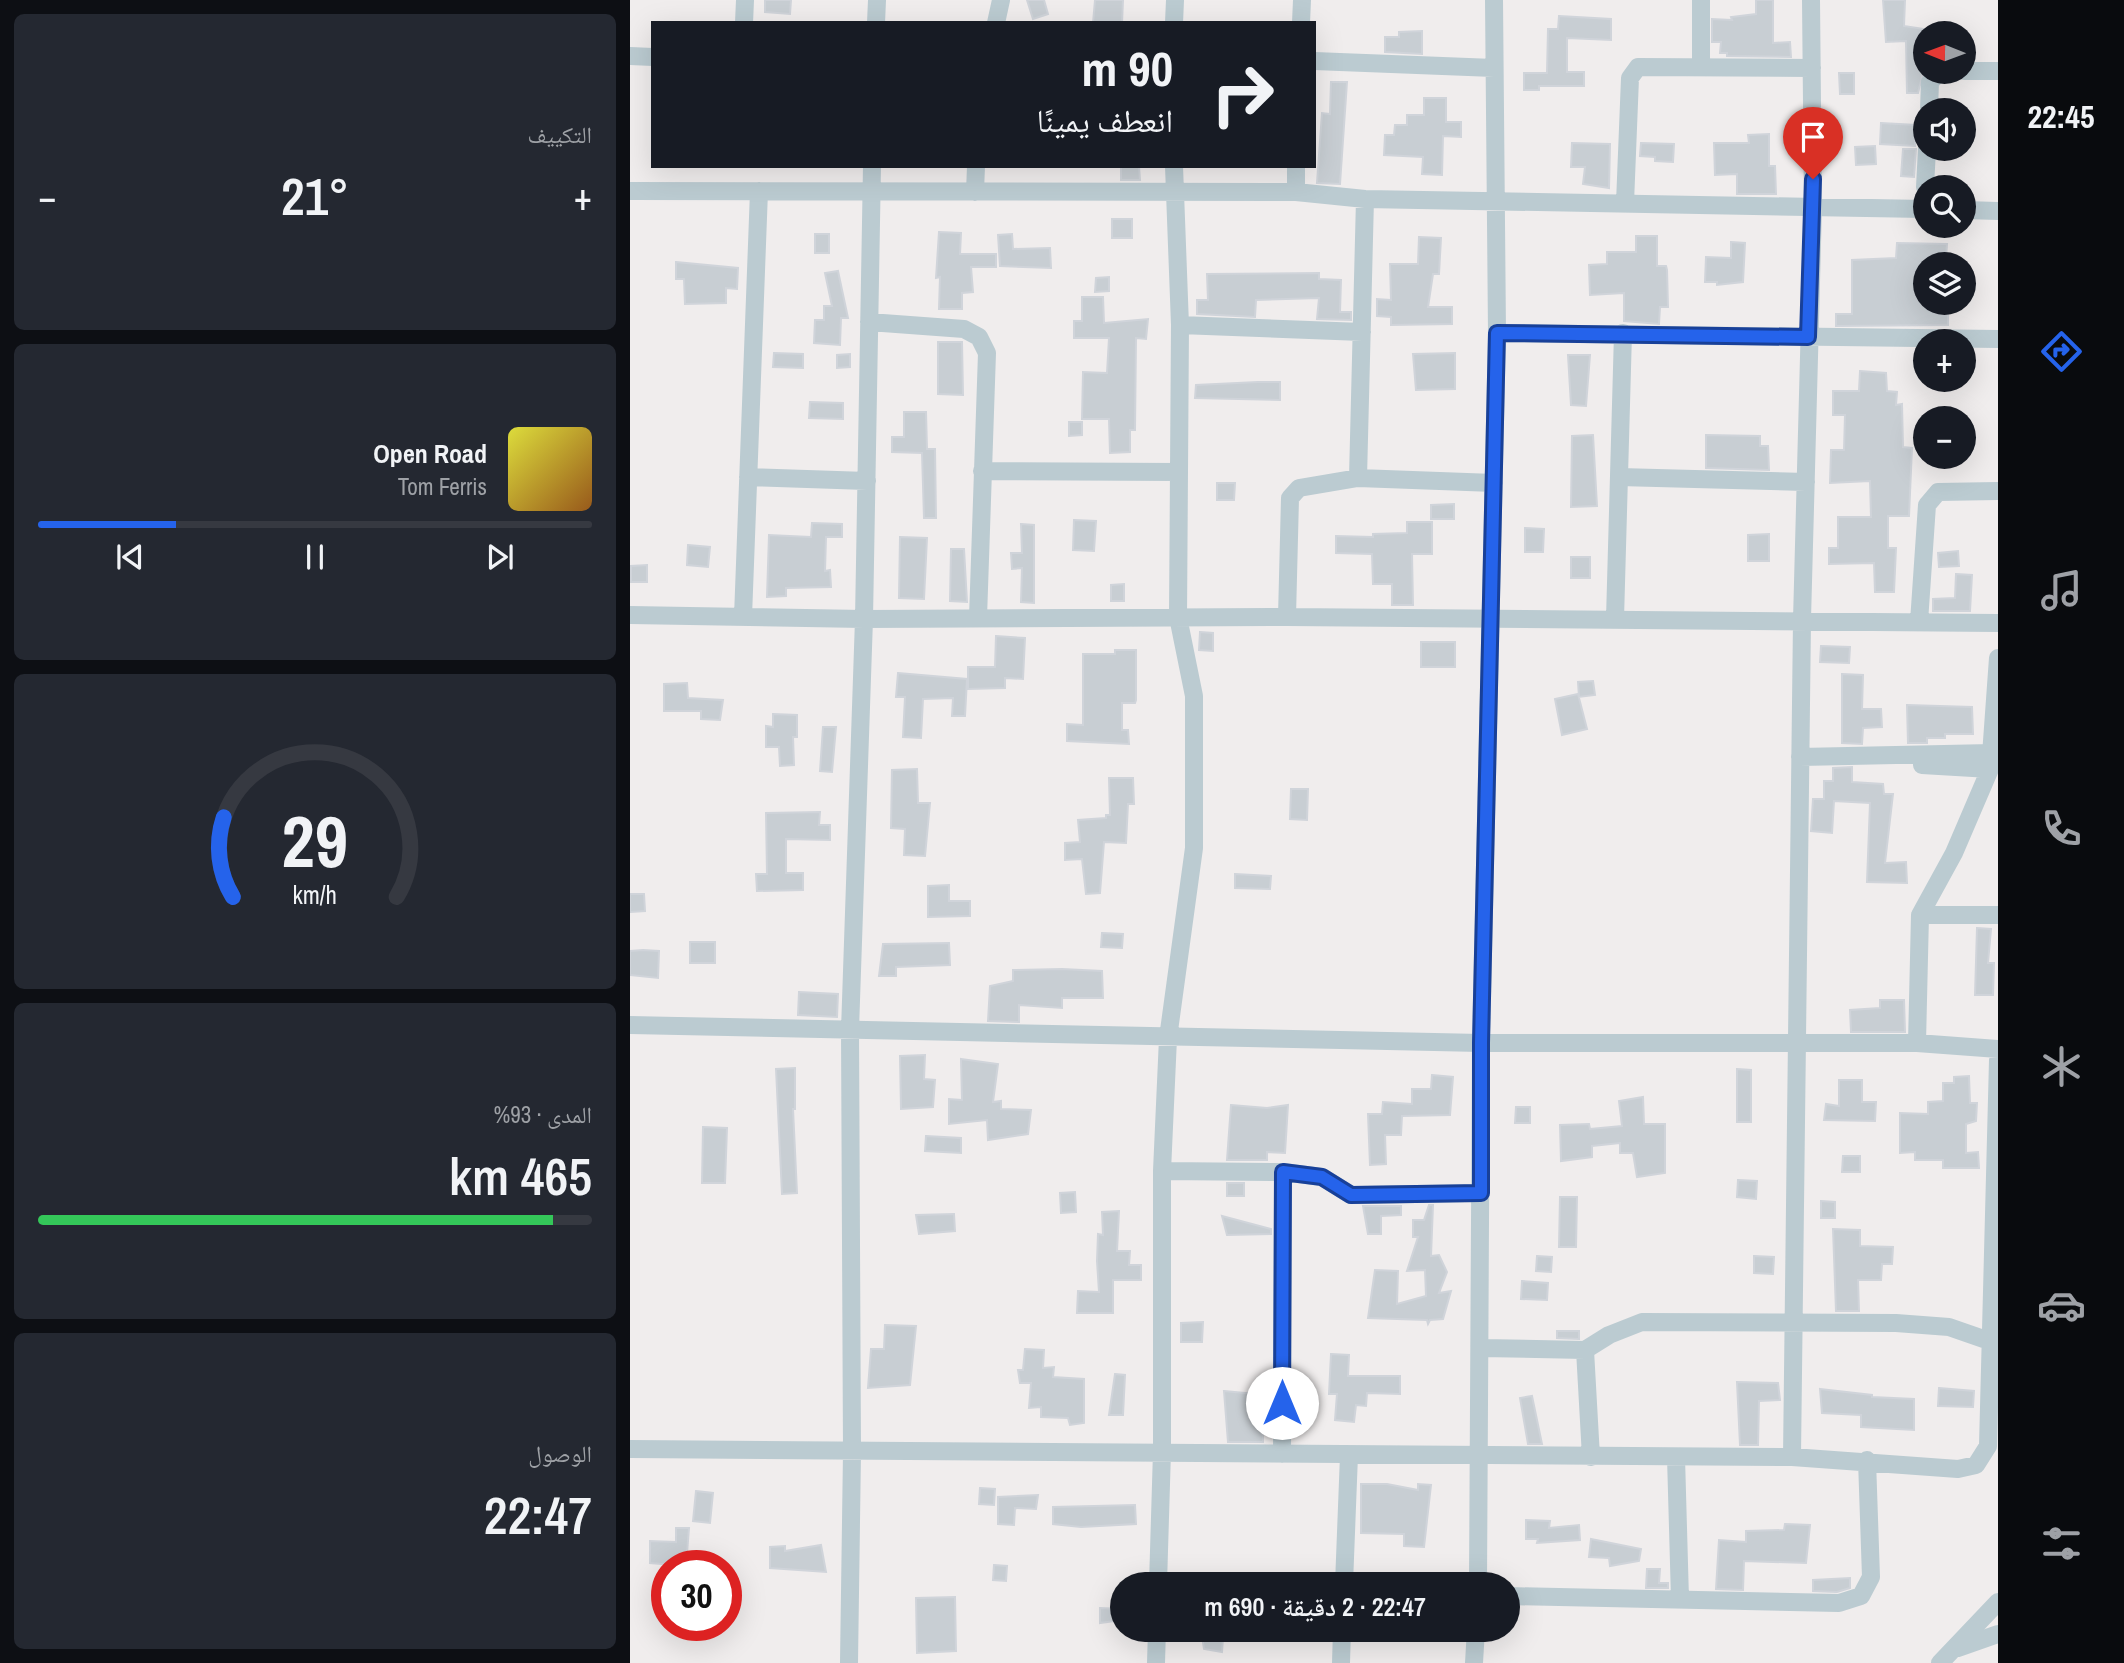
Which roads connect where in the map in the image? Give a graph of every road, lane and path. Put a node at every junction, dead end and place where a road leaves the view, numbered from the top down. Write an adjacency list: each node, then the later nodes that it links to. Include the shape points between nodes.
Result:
1 (745, 0): 9 (street)
2 (877, 0): 10 (street)
3 (1001, 0): 11 (street)
4 (1175, 0): 12 (street)
5 (1302, 0): 13 (street)
6 (1494, 0): 18 (street)
7 (1701, 0): 17 (street)
8 (1811, 0): 19 (street)
9 (744, 21)
10 (876, 21)
11 (996, 21)
12 (1174, 21)
13 (1301, 21)
14 (630, 57): 15 (street)
15 (651, 57)
16 (1316, 61): 18 (street)
17 (1701, 66): 19 (street); 34 (street, via 1638,67 1633,72)
18 (1494, 68): 33 (street)
19 (1812, 68): 35 (street)
20 (1976, 71): 21 (street)
21 (1998, 71)
22 (872, 168): 28 (street)
23 (976, 168): 30 (street)
24 (1174, 168): 29 (street)
25 (1297, 168): 31 (street)
26 (630, 191): 27 (street)
27 (759, 191): 28 (street); 48 (street)
28 (871, 191): 30 (street); 39 (street)
29 (1174, 191): 30 (street); 31 (street); 40 (street)
30 (975, 192)
31 (1296, 192): 32 (street)
32 (1365, 199): 33 (street); 41 (street)
33 (1495, 200): 34 (street); 42 (street)
34 (1625, 203): 35 (street)
35 (1813, 207): 36 (street); 44 (street)
36 (1913, 209)
37 (1976, 210): 38 (street)
38 (1998, 211)
39 (869, 321): 46 (street, via 964,329 979,337 987,352); 51 (street)
40 (1180, 325): 41 (street); 47 (street)
41 (1362, 332): 50 (street)
42 (1497, 333): 43 (street); 53 (street)
43 (1623, 333): 44 (street); 49 (street)
44 (1808, 337): 45 (street); 52 (street)
45 (1998, 339)
46 (982, 471): 47 (street); 59 (street)
47 (1179, 472): 57 (street)
48 (748, 477): 51 (street); 56 (street)
49 (1619, 477): 52 (street); 62 (street)
50 (1358, 478): 53 (street); 58 (street, via 1299,488 1290,498)
51 (867, 481): 61 (street)
52 (1806, 482): 63 (street)
53 (1494, 483): 60 (street)
54 (1998, 491): 64 (street, via 1938,492 1931,498)
55 (630, 615): 56 (street)
56 (743, 617): 61 (street)
57 (1178, 617): 58 (street); 59 (street); 73 (street, via 1194,696 1194,848)
58 (1287, 617): 60 (street)
59 (978, 618): 61 (street)
60 (1489, 618): 62 (street); 74 (street)
61 (864, 619): 72 (street)
62 (1615, 619): 63 (street)
63 (1802, 620): 64 (street); 67 (street)
64 (1919, 622): 65 (street)
65 (1998, 623)
66 (1998, 658): 68 (street)
67 (1800, 757): 68 (street); 76 (street)
68 (1991, 761): 69 (street, via 1954,853)
69 (1920, 915): 70 (street); 75 (street)
70 (1998, 915)
71 (630, 1025): 72 (street)
72 (850, 1030): 73 (street); 88 (street)
73 (1168, 1038): 74 (street); 79 (street)
74 (1481, 1043): 76 (street); 81 (street)
75 (1917, 1043): 76 (street); 77 (street)
76 (1799, 1045): 82 (street)
77 (1998, 1049)
78 (1998, 1060): 83 (street)
79 (1162, 1171): 80 (street); 87 (street)
80 (1283, 1172): 81 (street, via 1322,1177 1351,1195); 89 (street)
81 (1481, 1193): 84 (street)
82 (1794, 1323): 83 (street, via 1949,1327); 85 (street, via 1642,1322); 94 (street)
83 (1994, 1344): 95 (street, via 1988,1446 1976,1465 1958,1469)
84 (1480, 1348): 85 (street); 91 (street)
85 (1585, 1350): 92 (street)
86 (630, 1449): 88 (street)
87 (1162, 1451): 88 (street); 89 (street); 96 (street)
88 (852, 1452): 107 (street)
89 (1282, 1454): 90 (street)
90 (1349, 1455): 91 (street); 97 (street)
91 (1480, 1457): 92 (street); 98 (street)
92 (1591, 1457): 93 (street)
93 (1676, 1457): 94 (street); 100 (street)
94 (1792, 1457): 95 (street)
95 (1867, 1460): 100 (street, via 1871,1577 1861,1596 1839,1603)
96 (1158, 1572)
97 (1344, 1572)
98 (1478, 1572)
99 (1520, 1595): 100 (street)
100 (1680, 1599)
101 (1998, 1602): 106 (street)
102 (1998, 1634): 106 (street)
103 (1157, 1642): 108 (street)
104 (1342, 1642): 109 (street)
105 (1475, 1642): 110 (street)
106 (1957, 1648): 111 (street)
107 (849, 1663)
108 (1156, 1663)
109 (1341, 1663)
110 (1474, 1663)
111 (1940, 1663)

